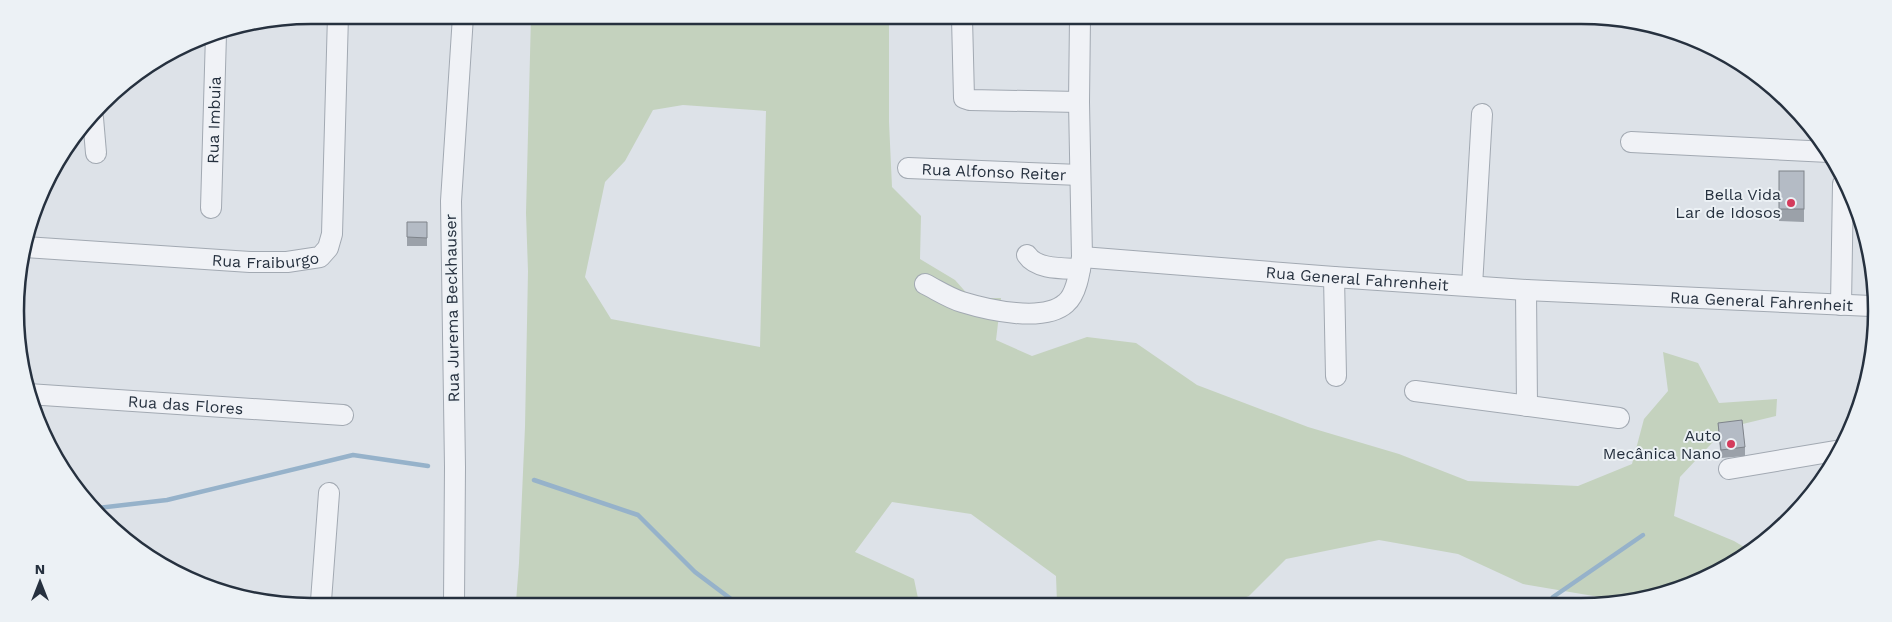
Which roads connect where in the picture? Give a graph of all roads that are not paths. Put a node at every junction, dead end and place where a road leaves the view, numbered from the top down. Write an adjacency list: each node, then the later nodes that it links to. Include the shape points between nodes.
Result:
1 (338, 24): 16 (street, Rua Fraiburgo, via 332,234 328,248 320,257 287,262 250,262)
2 (462, 24): 35 (street, Rua Jurema Beckhauser, via 451,201)
3 (962, 24): 6 (street, via 964,98)
4 (1080, 24): 6 (street)
5 (216, 40): 15 (street, Rua Imbuia)
6 (1079, 102): 13 (street)
7 (1482, 114): 21 (street)
8 (93, 124): 11 (street)
9 (1631, 142): 10 (street)
10 (1820, 152)
11 (96, 153)
12 (908, 168): 13 (street, Rua Alfonso Reiter)
13 (1080, 175): 18 (street)
14 (1843, 193): 23 (street)
15 (211, 208)
16 (31, 247)
17 (1027, 255): 18 (street, Rua General Fahrenheit, via 1030,260 1043,265)
18 (1081, 263): 19 (street, Rua General Fahrenheit); 20 (street, via 1068,302 1044,313 987,309 960,301)
19 (1334, 277): 21 (street, Rua General Fahrenheit); 25 (street)
20 (924, 284)
21 (1472, 286): 22 (street, Rua General Fahrenheit)
22 (1526, 290): 23 (street, Rua General Fahrenheit); 28 (street)
23 (1841, 304): 24 (street, Rua General Fahrenheit)
24 (1868, 306)
25 (1336, 376)
26 (1415, 391): 28 (street)
27 (37, 395): 29 (street, Rua das Flores)
28 (1527, 406): 30 (street)
29 (343, 415)
30 (1619, 418)
31 (1832, 452): 32 (street)
32 (1729, 469)
33 (329, 492): 34 (street)
34 (322, 598)
35 (454, 598)

